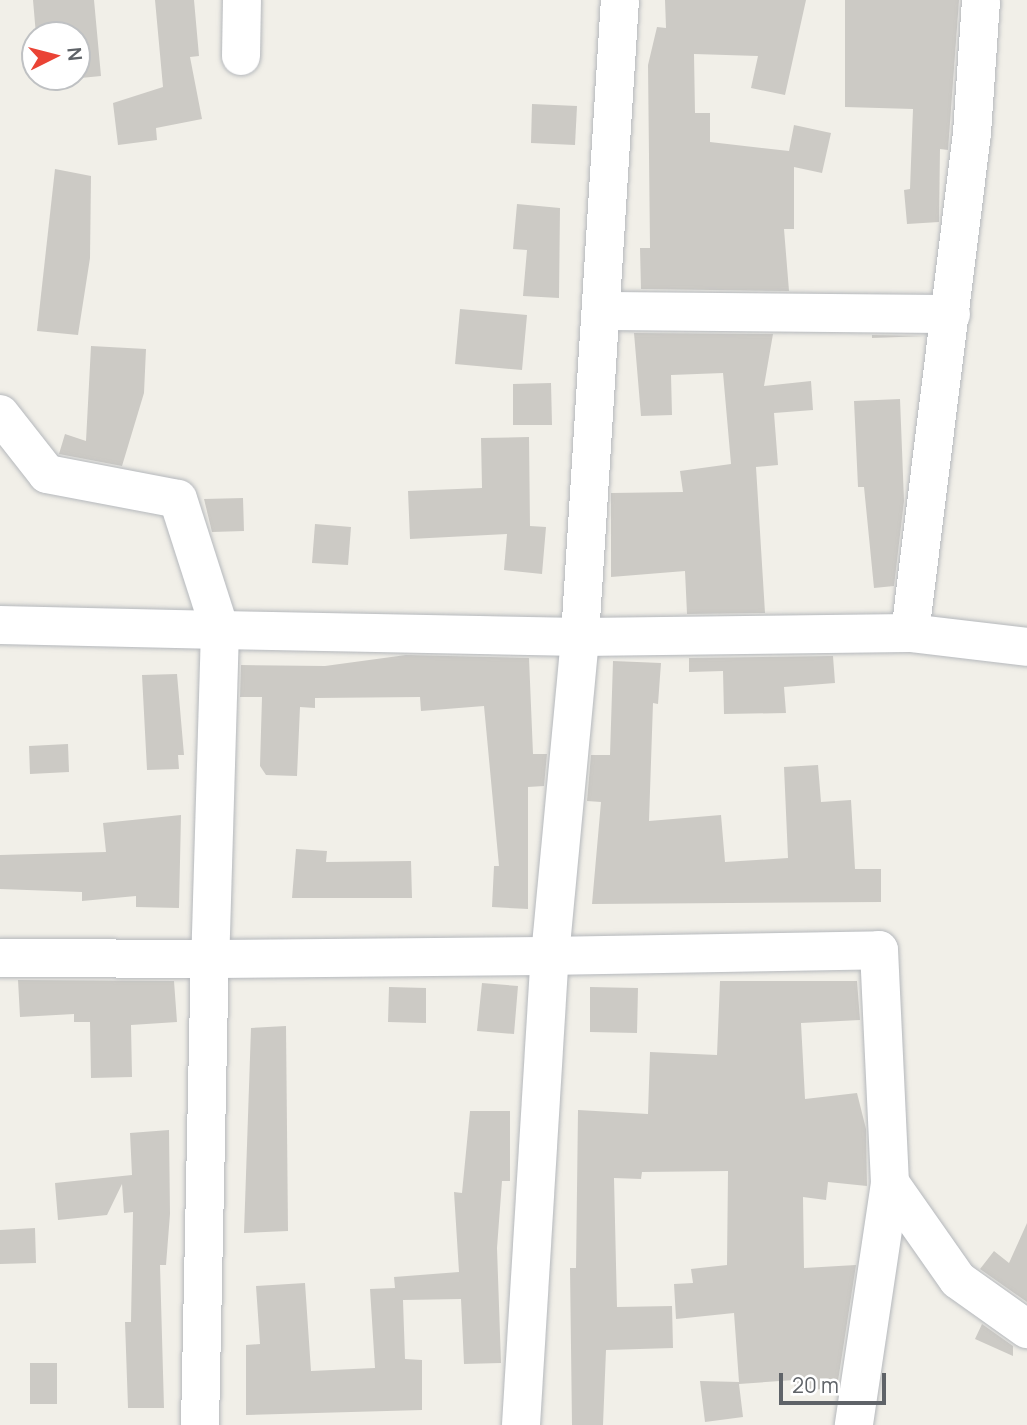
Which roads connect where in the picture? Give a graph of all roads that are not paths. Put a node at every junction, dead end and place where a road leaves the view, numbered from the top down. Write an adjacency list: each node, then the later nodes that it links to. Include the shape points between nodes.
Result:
1 (242, 0): 4 (street)
2 (621, 0): 5 (street)
3 (981, 0): 6 (street)
4 (241, 57)
5 (601, 312): 6 (street); 11 (street)
6 (951, 314): 10 (street)
7 (0, 414): 9 (street, via 47,474 178,499)
8 (0, 625): 9 (street)
9 (220, 630): 11 (street); 15 (street)
10 (910, 633): 11 (street); 12 (street)
11 (580, 637): 13 (street)
12 (1027, 648)
13 (550, 956): 15 (street); 16 (street, via 879,950); 19 (street)
14 (0, 958): 15 (street)
15 (210, 959): 18 (street)
16 (890, 1182): 17 (street, via 958,1280); 20 (street)
17 (1027, 1329)
18 (200, 1425)
19 (521, 1425)
20 (854, 1425)

